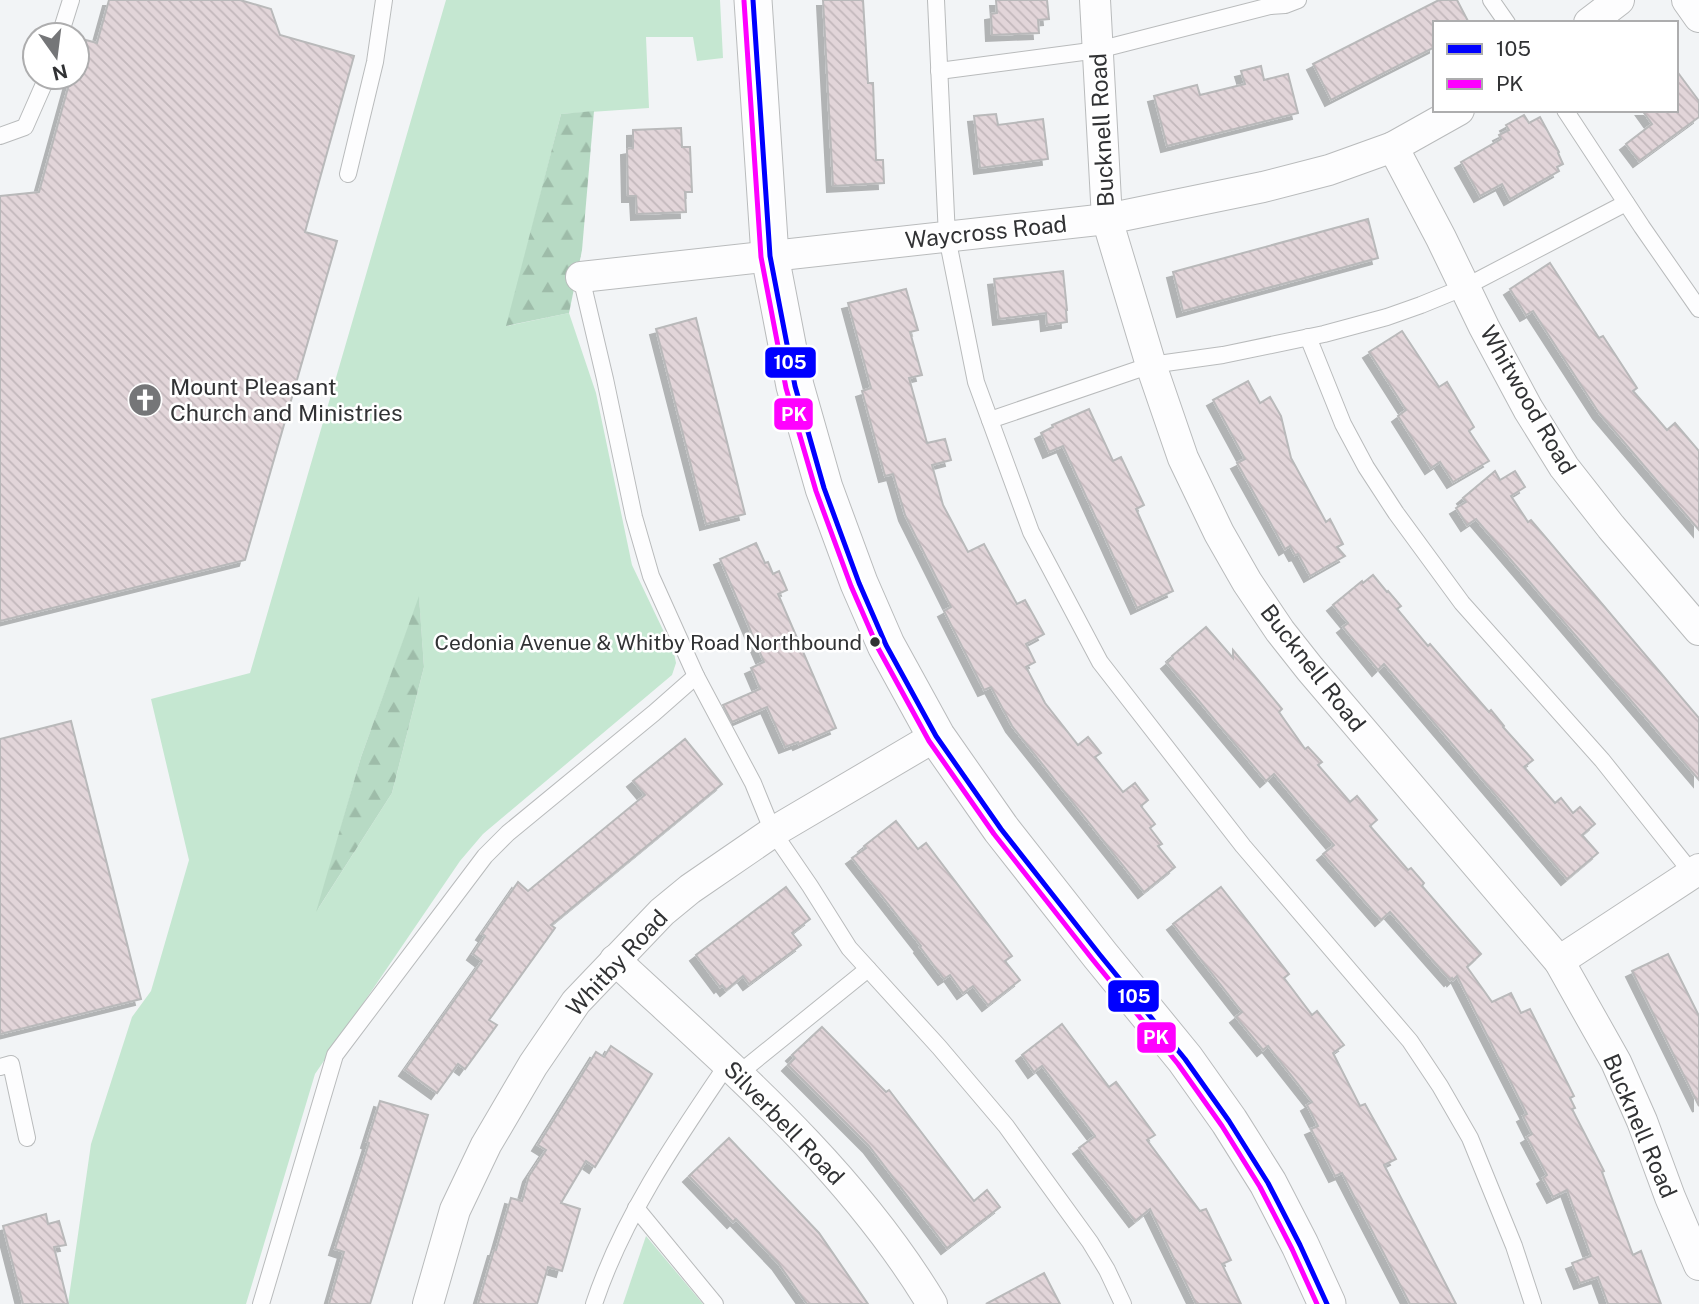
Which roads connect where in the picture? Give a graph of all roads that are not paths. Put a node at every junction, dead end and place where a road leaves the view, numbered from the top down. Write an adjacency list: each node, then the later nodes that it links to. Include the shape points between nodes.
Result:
1 (71, 0): 12 (lane)
2 (384, 0): 22 (lane, via 375,62)
3 (753, 0): 26 (street)
4 (936, 0): 16 (lane)
5 (1096, 0): 15 (street, Bucknell Road)
6 (1298, 0): 10 (lane, via 1285,5)
7 (1491, 0): 13 (lane)
8 (1619, 0): 14 (street)
9 (1686, 0): 11 (street)
10 (1270, 3): 15 (lane)
11 (1699, 17)
12 (64, 21)
13 (1506, 21)
14 (1592, 21)
15 (1098, 50): 16 (lane); 24 (street, Bucknell Road)
16 (939, 71): 25 (lane)
17 (41, 91): 20 (lane, via 25,127)
18 (1454, 112): 21 (street, Waycross Road)
19 (1567, 112): 23 (lane)
20 (0, 136)
21 (1393, 147): 24 (street, Waycross Road, via 1263,187); 28 (street, Whitwood Road)
22 (348, 174)
23 (1626, 202): 28 (lane); 29 (lane)
24 (1107, 219): 25 (street, Waycross Road); 31 (street, Bucknell Road)
25 (947, 237): 26 (street, Waycross Road); 32 (lane, via 976,382)
26 (769, 256): 27 (street, Waycross Road); 35 (street, via 795,386 824,488 886,645)
27 (581, 277): 34 (lane, via 643,552)
28 (1465, 287): 30 (lane, via 1387,317); 33 (street, Whitwood Road, via 1528,409 1564,467)
29 (1699, 309)
30 (1308, 337): 31 (lane); 37 (lane, via 1343,424 1396,513 1462,603)
31 (1151, 365): 32 (lane); 39 (street, Bucknell Road, via 1183,458 1219,533 1280,631)
32 (990, 420): 53 (lane, via 1031,532 1100,662 1243,846 1410,1041 1440,1086 1469,1138)
33 (1699, 630)
34 (696, 676): 36 (lane, via 753,783); 46 (lane, via 496,843 335,1055)
35 (936, 736): 36 (street, Whitby Road); 52 (street, via 1001,829 1229,1121 1268,1183)
36 (773, 832): 38 (street, Whitby Road, via 690,889); 40 (lane, via 849,948)
37 (1697, 875): 39 (street)
38 (615, 960): 42 (street, Silverbell Road); 47 (street, Whitby Road, via 576,1002 485,1145 456,1210)
39 (1559, 961): 45 (street, Bucknell Road, via 1616,1062)
40 (868, 969): 42 (lane); 51 (lane, via 1006,1126 1090,1242)
41 (0, 1067): 43 (lane, via 11,1064)
42 (732, 1070): 44 (lane); 50 (street, Silverbell Road, via 802,1136 871,1216)
43 (27, 1138)
44 (636, 1208): 48 (lane); 49 (lane)
45 (1699, 1265)
46 (261, 1304)
47 (428, 1304)
48 (594, 1304)
49 (715, 1304)
50 (932, 1304)
51 (1123, 1304)
52 (1327, 1304)
53 (1533, 1304)

